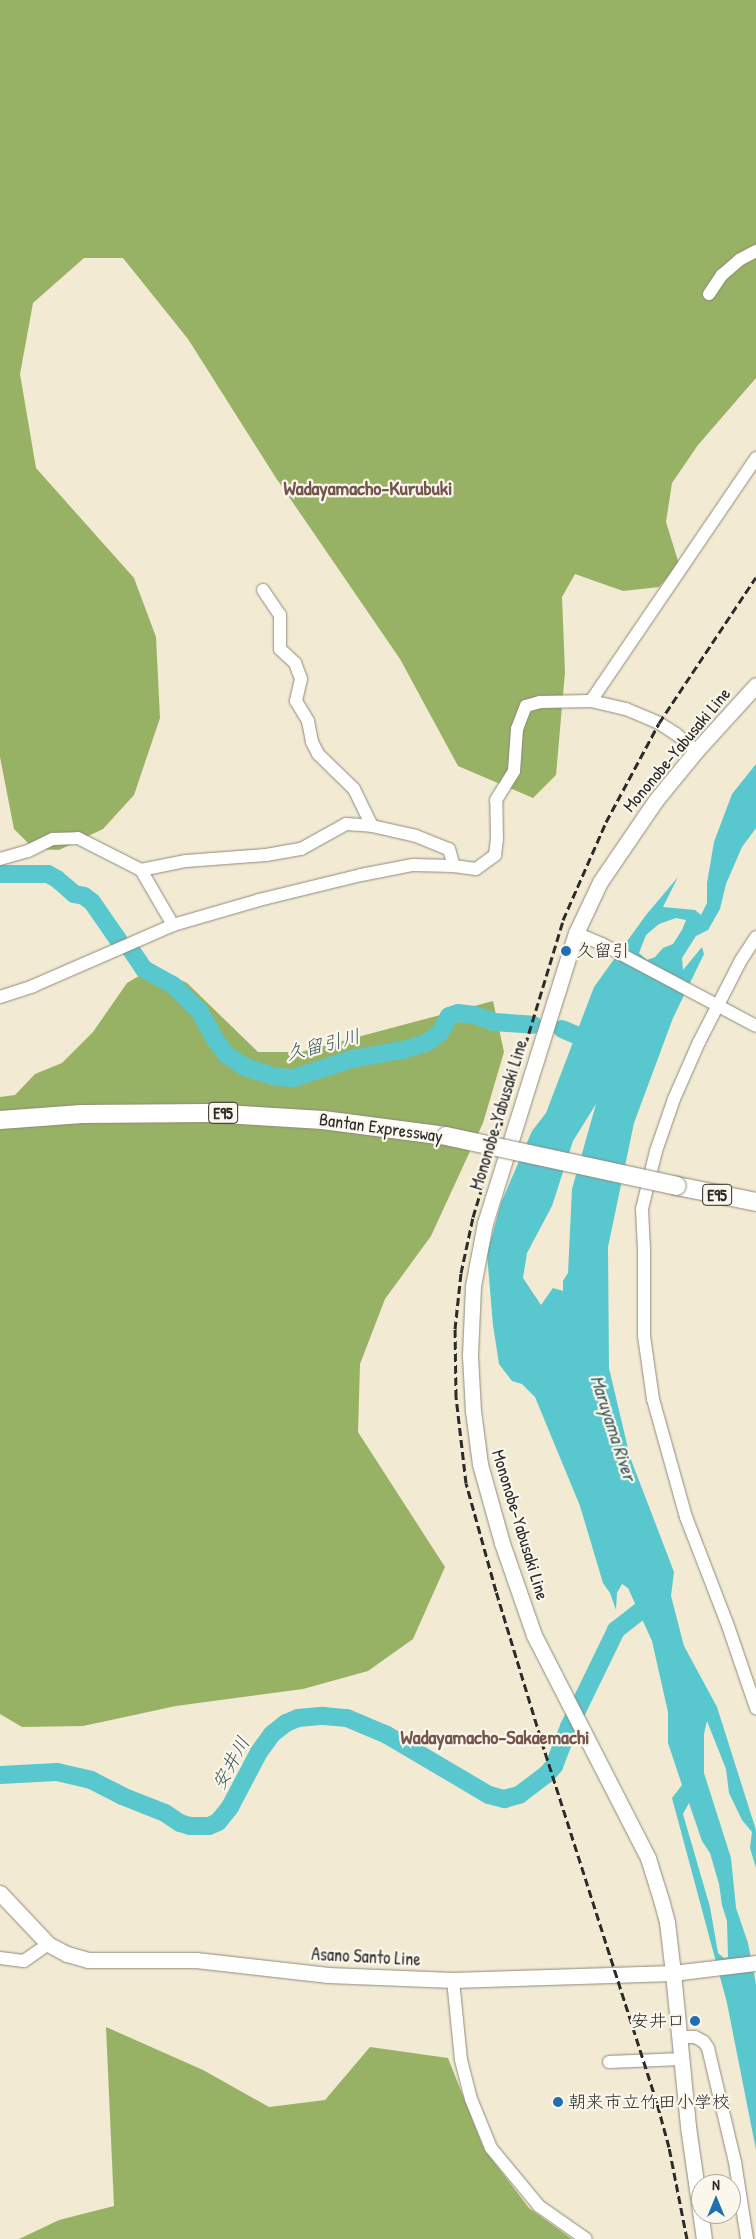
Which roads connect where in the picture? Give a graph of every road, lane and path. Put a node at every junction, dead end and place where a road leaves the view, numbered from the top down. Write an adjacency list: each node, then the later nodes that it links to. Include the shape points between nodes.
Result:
1 (756, 251): 2 (street, via 722,275)
2 (709, 294)
3 (756, 458): 6 (street)
4 (263, 590): 8 (street, via 280,615 280,649 295,664 301,679 296,701 308,721 315,748 354,789)
5 (756, 684): 7 (main road, Mononobe-Yabusaki Line)
6 (591, 702): 7 (street, via 647,716); 10 (street, via 540,702 526,706 517,729 514,771 496,800 495,855 476,869)
7 (696, 751): 13 (main road, Mononobe-Yabusaki Line, via 624,845 600,882)
8 (372, 826): 10 (street, via 416,836 449,850); 11 (street, via 346,824 301,849 266,855 186,860)
9 (2, 858): 11 (street, via 28,851 52,839 78,838)
10 (454, 866): 12 (street, via 413,865 361,875)
11 (141, 870): 12 (street)
12 (173, 925): 15 (street, via 33,986)
13 (576, 933): 16 (street); 25 (main road, Mononobe-Yabusaki Line, via 485,1223 473,1286 470,1355 473,1411 480,1464 491,1505 534,1635 648,1858 667,1922)
14 (756, 937): 16 (street)
15 (0, 997)
16 (714, 1003): 17 (street); 20 (street, via 674,1099 656,1151 642,1209 644,1336 653,1399 686,1517)
17 (756, 1026)
18 (0, 1120): 19 (highway, Bantan Expressway / E95, bridge, via 82,1114 208,1113 323,1120 446,1136)
19 (756, 1202)
20 (756, 1708)
21 (0, 1893): 22 (main road, Asano Santo Line)
22 (48, 1944): 23 (street, via 24,1961); 26 (main road, Asano Santo Line, via 88,1960 196,1960 328,1975)
23 (0, 1958)
24 (756, 1963): 25 (main road, Asano Santo Line)
25 (674, 1972): 26 (main road, Asano Santo Line); 27 (main road, Mononobe-Yabusaki Line)
26 (453, 1980): 30 (street, via 461,2060 471,2099 490,2148 540,2206)
27 (681, 2037): 28 (main road, Mononobe-Yabusaki Line); 32 (street, via 695,2037 708,2048 735,2162)
28 (682, 2059): 29 (street); 31 (main road, Mononobe-Yabusaki Line)
29 (609, 2062)
30 (586, 2239)
31 (704, 2239)
32 (747, 2239)

